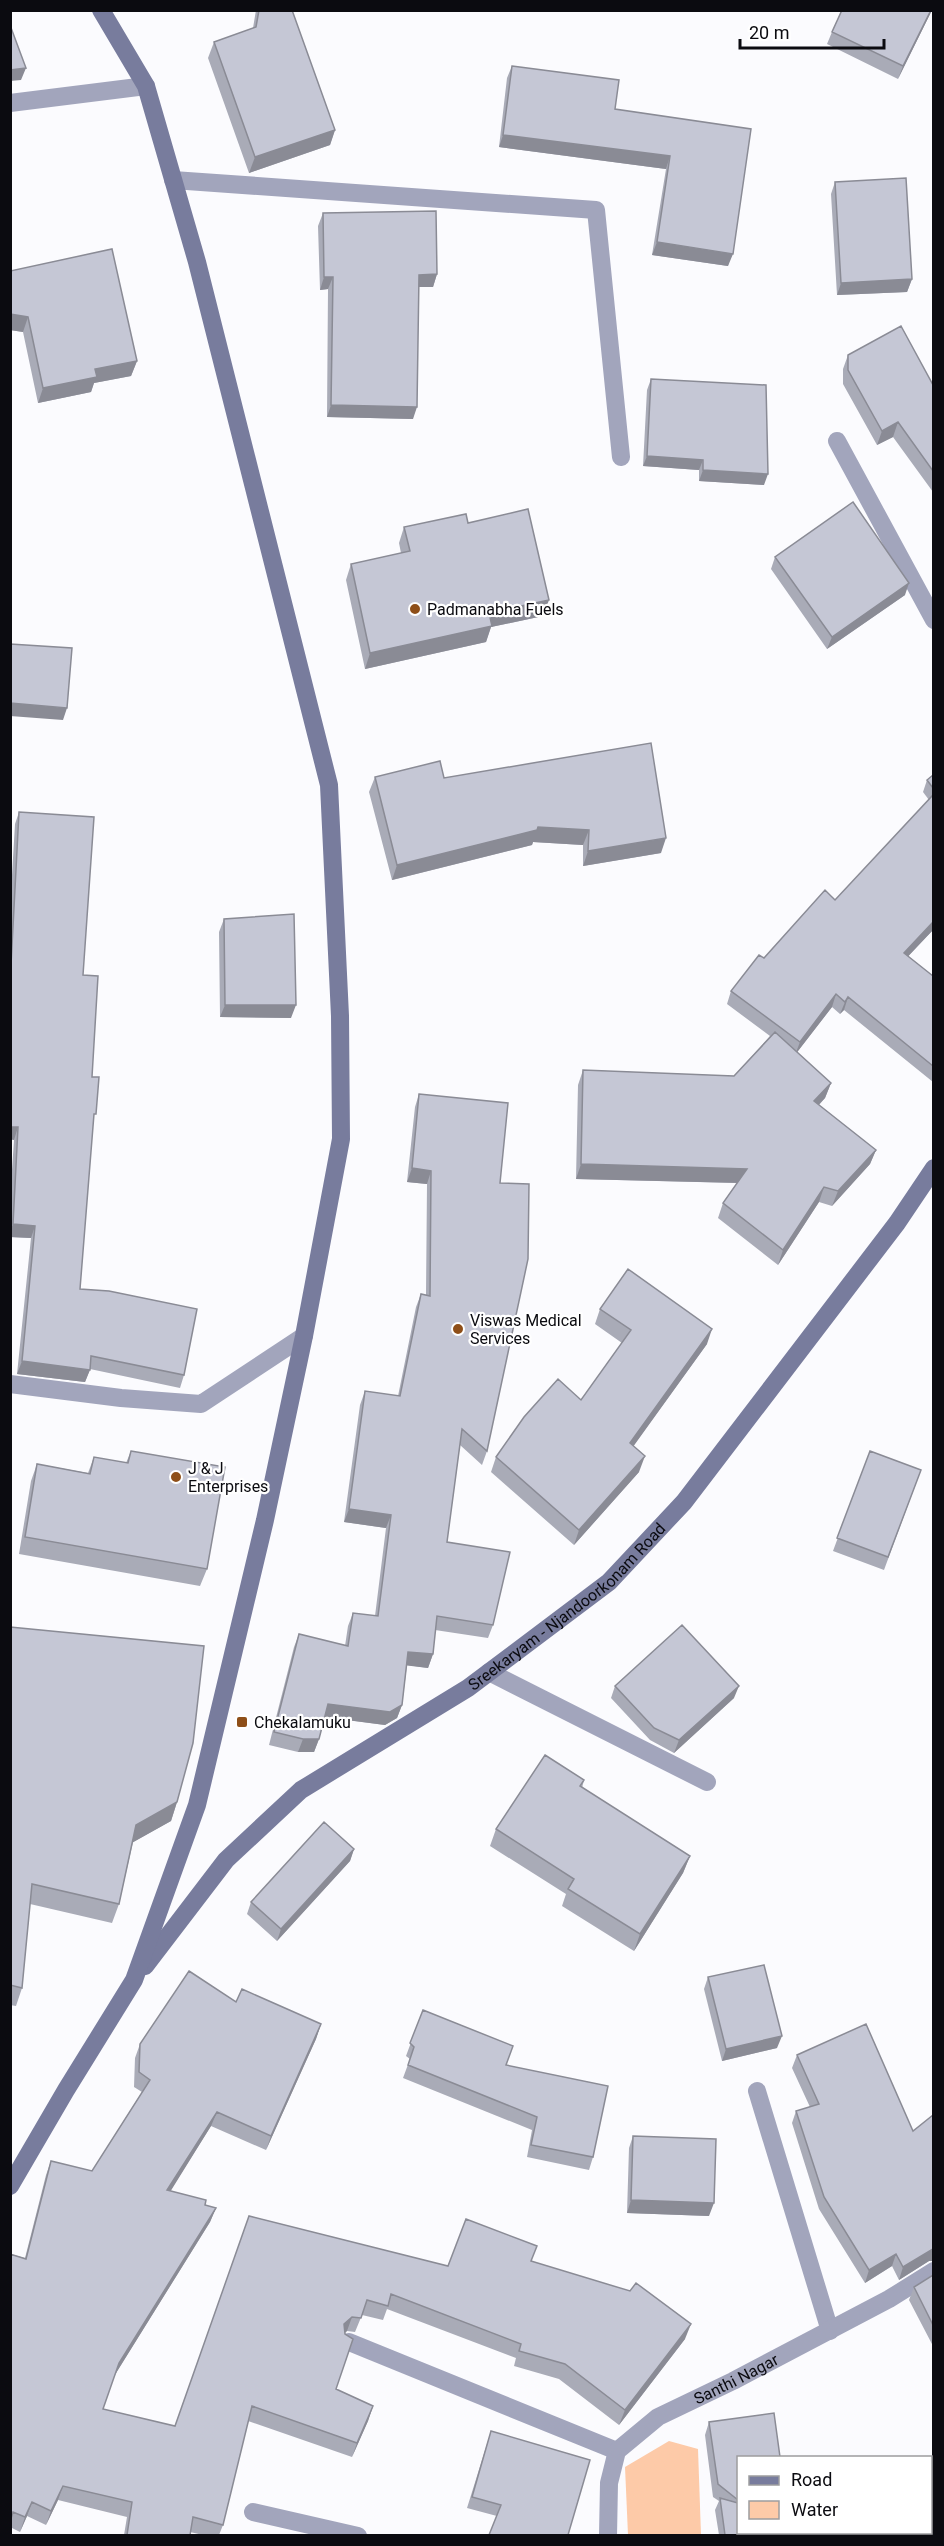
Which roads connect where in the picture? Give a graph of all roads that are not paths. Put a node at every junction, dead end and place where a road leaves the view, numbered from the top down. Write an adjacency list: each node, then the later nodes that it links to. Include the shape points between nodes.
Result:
1 (101, 10): 2 (main road)
2 (146, 86): 3 (street); 4 (main road)
3 (10, 103)
4 (173, 180): 6 (street, via 596,210); 9 (main road, via 329,785 340,1016 341,1139)
5 (837, 441): 7 (street)
6 (621, 457)
7 (933, 620)
8 (930, 1179): 11 (main road, Sreekaryam - Njandoorkonam Road, via 684,1502 609,1582)
9 (304, 1336): 10 (street, via 201,1404); 13 (main road, via 212,1749 197,1804)
10 (10, 1384)
11 (489, 1672): 12 (street); 13 (main road, Sreekaryam - Njandoorkonam Road, via 301,1790 226,1860)
12 (707, 1782)
13 (135, 1980): 15 (main road)
14 (758, 2091): 17 (street)
15 (10, 2186)
16 (933, 2271): 17 (street, Santhi Nagar)
17 (830, 2331): 19 (street, Santhi Nagar, via 658,2417)
18 (349, 2342): 19 (street)
19 (617, 2451): 22 (street, via 609,2483)
20 (253, 2512): 21 (street)
21 (358, 2535)
22 (608, 2535)

